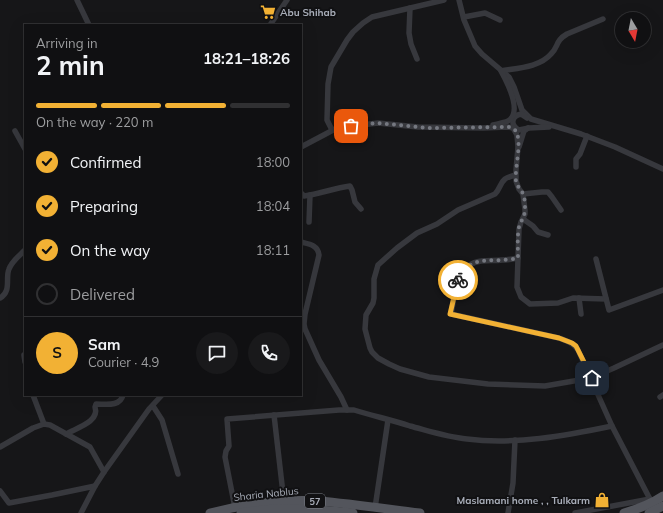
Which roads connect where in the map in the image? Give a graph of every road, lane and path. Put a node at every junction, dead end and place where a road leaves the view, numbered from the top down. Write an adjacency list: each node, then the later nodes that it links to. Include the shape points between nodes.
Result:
1 (77, 0): 9 (street)
2 (287, 0): 10 (street)
3 (444, 0): 5 (street)
4 (459, 0): 6 (street)
5 (410, 8): 11 (street, via 409,32); 17 (street, via 372,17 349,37 331,67 327,120)
6 (464, 16): 8 (street, via 485,13); 12 (street, via 475,46)
7 (603, 19): 12 (street, via 562,37 551,54 538,63)
8 (500, 20)
9 (89, 24)
10 (271, 24)
11 (417, 59)
12 (501, 71): 13 (street, via 509,77 522,110); 15 (street, via 513,99 512,117 508,121)
13 (531, 119): 14 (street); 16 (street, via 520,114 513,120 516,129)
14 (555, 126): 16 (street); 19 (street)
15 (475, 128): 17 (street, via 378,123); 22 (street, via 513,128 517,135)
16 (529, 128): 22 (street, via 524,131)
17 (332, 130): 20 (street)
18 (15, 131): 21 (street)
19 (588, 136): 23 (street, via 576,159); 24 (street)
20 (302, 146)
21 (24, 147)
22 (518, 151): 25 (street)
23 (576, 167)
24 (663, 169)
25 (515, 174): 27 (street, via 517,185); 45 (street, via 503,180 495,194 458,210 417,233 378,265 374,279 373,303 366,315 365,329 370,348 382,361 429,377 488,384 545,386)
26 (302, 194): 28 (street)
27 (523, 194): 30 (street, via 548,192); 31 (street)
28 (310, 195): 29 (street, via 350,186); 32 (street)
29 (360, 209)
30 (560, 210)
31 (523, 219): 33 (street, via 538,232); 36 (street, via 519,226)
32 (309, 222)
33 (548, 234)
34 (302, 242): 43 (street, via 313,246 319,255)
35 (24, 251): 39 (street, via 8,271 8,286)
36 (518, 258): 40 (street, via 517,287 521,297 527,302 558,303); 45 (street, via 471,264 458,279 450,314 572,343)
37 (596, 259): 41 (street)
38 (663, 290): 41 (street, via 609,310)
39 (0, 298)
40 (579, 298): 41 (street); 42 (street)
41 (606, 299)
42 (582, 314)
43 (303, 324): 50 (street, via 319,360)
44 (663, 345): 45 (street)
45 (592, 378): 54 (street)
46 (33, 396): 53 (street)
47 (123, 396): 55 (street, via 118,403 96,404 96,414 90,422)
48 (161, 396): 49 (street)
49 (153, 406): 58 (street); 59 (street, via 162,420)
50 (347, 410): 51 (street); 52 (street)
51 (274, 415): 64 (street); 67 (street, via 227,419 230,446 225,457)
52 (388, 420): 56 (street, via 466,439); 66 (street)
53 (44, 424): 55 (street); 57 (street)
54 (612, 426): 56 (street, via 546,438); 63 (street)
55 (66, 434): 58 (street, via 90,447)
56 (515, 440): 72 (street, via 513,483)
57 (0, 448)
58 (104, 472): 60 (street)
59 (178, 474)
60 (95, 486): 61 (street, via 9,503); 68 (street)
61 (0, 491)
62 (663, 496): 63 (main road)
63 (651, 501): 73 (street); 74 (main road, via 642,508)
64 (284, 502): 66 (main road, Sharia Nablus / 57, via 319,501); 67 (main road, Sharia Nablus / 57)
65 (663, 506): 75 (main road)
66 (375, 508): 71 (main road, Sharia Nablus / 57)
67 (237, 510): 69 (main road, Sharia Nablus / 57); 70 (main road, Sharia Nablus / 57, via 296,508)
68 (81, 513)
69 (210, 513)
70 (353, 513)
71 (420, 513)
72 (508, 513)
73 (575, 513)
74 (624, 513)
75 (649, 513)

